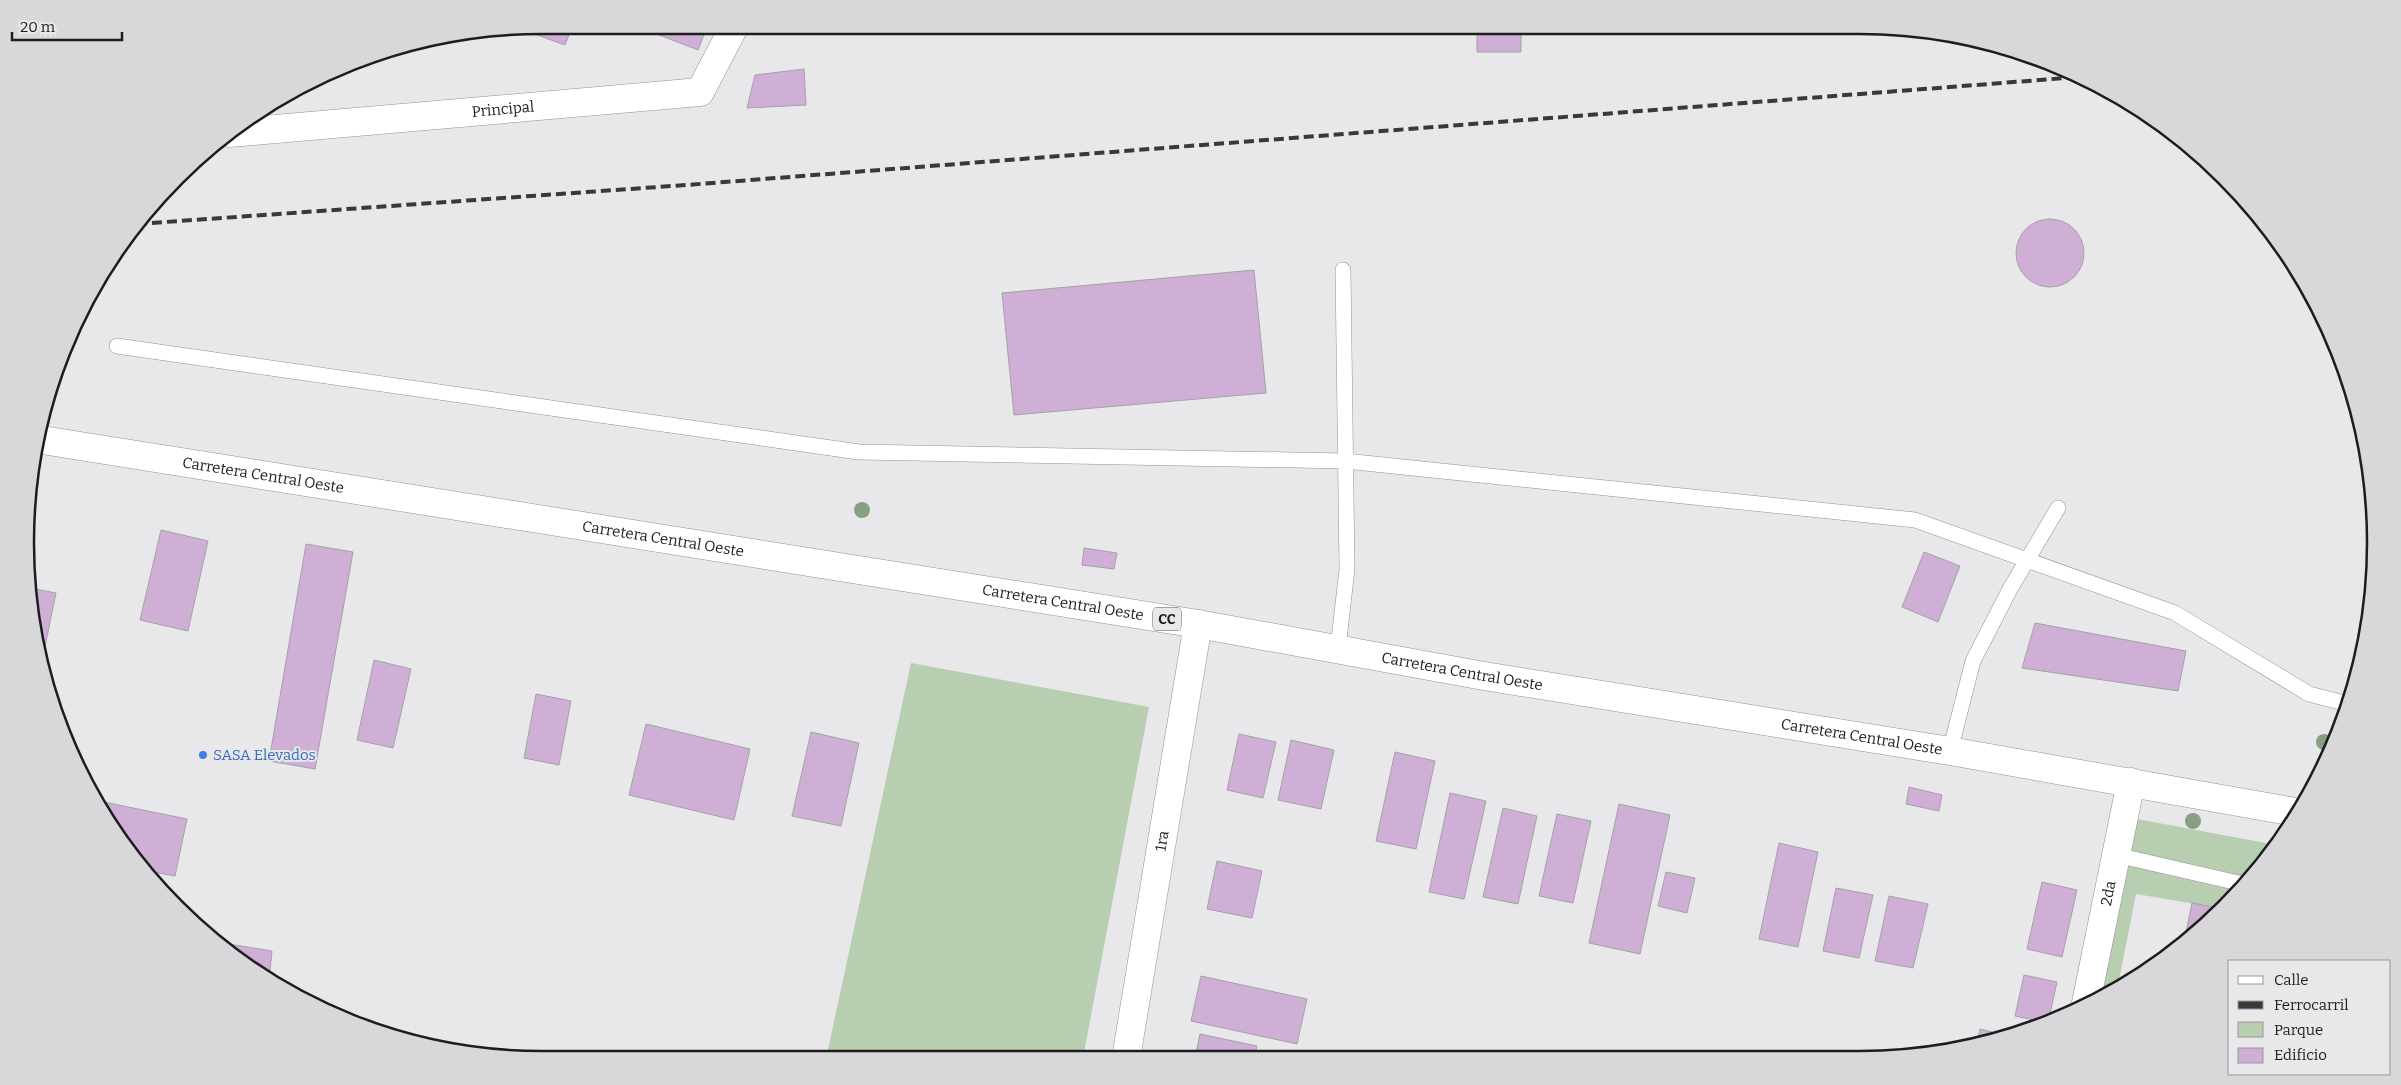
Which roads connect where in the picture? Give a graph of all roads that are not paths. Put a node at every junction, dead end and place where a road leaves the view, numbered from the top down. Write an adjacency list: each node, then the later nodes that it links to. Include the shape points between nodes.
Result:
1 (730, 34): 2 (main road, Principal, via 700,92)
2 (243, 132)
3 (1343, 270): 6 (lane)
4 (117, 346): 6 (lane, via 858,452)
5 (45, 440): 9 (main road, Carretera Central Oeste / CC)
6 (1345, 461): 8 (lane, via 1915,520); 10 (lane, via 1347,569)
7 (2058, 508): 8 (lane)
8 (2027, 560): 11 (lane, via 2175,613 2309,694); 12 (lane, via 1973,661)
9 (1198, 624): 10 (main road, Carretera Central Oeste / CC); 18 (main road, 1ra)
10 (1338, 648): 12 (main road, Carretera Central Oeste / CC, via 1484,676)
11 (2341, 702)
12 (1950, 751): 13 (main road, Carretera Central Oeste / CC)
13 (2131, 782): 14 (main road, Carretera Central Oeste / CC); 15 (main road, 2da)
14 (2290, 811)
15 (2116, 855): 16 (lane); 17 (main road, 2da)
16 (2237, 883)
17 (2087, 997)
18 (1127, 1051)

